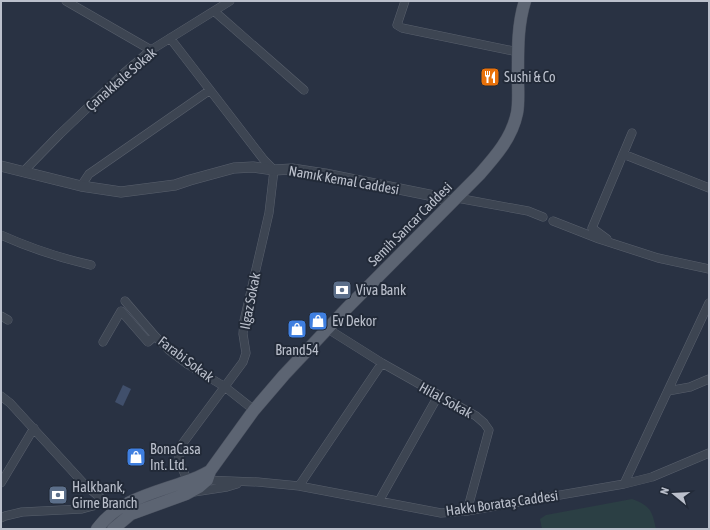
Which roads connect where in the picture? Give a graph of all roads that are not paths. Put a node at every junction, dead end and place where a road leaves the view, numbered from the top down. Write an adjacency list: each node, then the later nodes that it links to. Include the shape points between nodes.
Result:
1 (66, 1): 7 (street)
2 (230, 1): 5 (street, Çanakkale Sokak)
3 (405, 1): 8 (street, via 397,25 402,28)
4 (525, 1): 8 (main road, Semih Sancar Caddesi)
5 (214, 11): 6 (street, Çanakkale Sokak); 10 (street)
6 (170, 38): 7 (street, Çanakkale Sokak); 9 (street)
7 (151, 50): 15 (street, Çanakkale Sokak)
8 (518, 52): 18 (main road, Semih Sancar Caddesi, via 517,113 508,138 494,158)
9 (210, 90): 14 (street); 16 (street, via 89,174)
10 (304, 90)
11 (632, 133): 12 (street)
12 (623, 154): 17 (street); 22 (street, via 592,228)
13 (1, 166): 15 (street, Namık Kemal Caddesi)
14 (274, 170): 16 (street, Namık Kemal Caddesi, via 254,166 234,168 175,185 121,192); 18 (street, Namık Kemal Caddesi, via 292,168); 32 (street, Ilgaz Sokak, via 269,213 244,321 246,353 243,362)
15 (23, 172): 16 (street, Namık Kemal Caddesi)
16 (81, 186)
17 (709, 188)
18 (455, 200): 19 (street, via 528,211); 27 (main road, Semih Sancar Caddesi)
19 (543, 217)
20 (553, 221): 22 (street)
21 (1, 235): 23 (street, via 60,258)
22 (612, 244): 24 (street, via 658,258)
23 (91, 265)
24 (709, 269)
25 (125, 302): 28 (street, Farabi Sokak)
26 (709, 303): 33 (street)
27 (328, 329): 30 (street, Hilal Sokak); 36 (main road, Semih Sancar Caddesi)
28 (155, 336): 29 (street, via 148,342 121,312); 32 (street, Farabi Sokak, via 187,364)
29 (103, 342)
30 (382, 363): 35 (street, Hilal Sokak); 44 (street)
31 (709, 380): 33 (street)
32 (225, 387): 36 (street, Farabi Sokak); 40 (street, Ilgaz Sokak, via 180,447 179,462)
33 (668, 391): 43 (street)
34 (1, 396): 37 (street)
35 (438, 396): 46 (street); 48 (street, Hilal Sokak, via 476,416 489,430)
36 (254, 410): 39 (main road, Semih Sancar Caddesi)
37 (34, 428): 42 (street); 47 (street, via 86,486)
38 (709, 453): 43 (street, Hakkı Borataş Caddesi, via 652,477)
39 (208, 476): 40 (main road, Semih Sancar Caddesi); 41 (street, Hakkı Borataş Caddesi); 45 (main road, Semih Sancar Caddesi, via 199,487)
40 (190, 480): 47 (main road, Semih Sancar Caddesi)
41 (244, 482): 44 (street, Hakkı Borataş Caddesi); 45 (street)
42 (1, 483)
43 (624, 484): 48 (street, Hakkı Borataş Caddesi)
44 (299, 486): 46 (street, Hakkı Borataş Caddesi)
45 (186, 494): 51 (main road, Semih Sancar Caddesi, via 131,514)
46 (379, 501): 48 (street, Hakkı Borataş Caddesi, via 441,513)
47 (111, 507): 49 (street, via 99,503 82,509 22,512); 50 (main road, Semih Sancar Caddesi)
48 (467, 511)
49 (1, 518)
50 (97, 529)
51 (114, 529)

